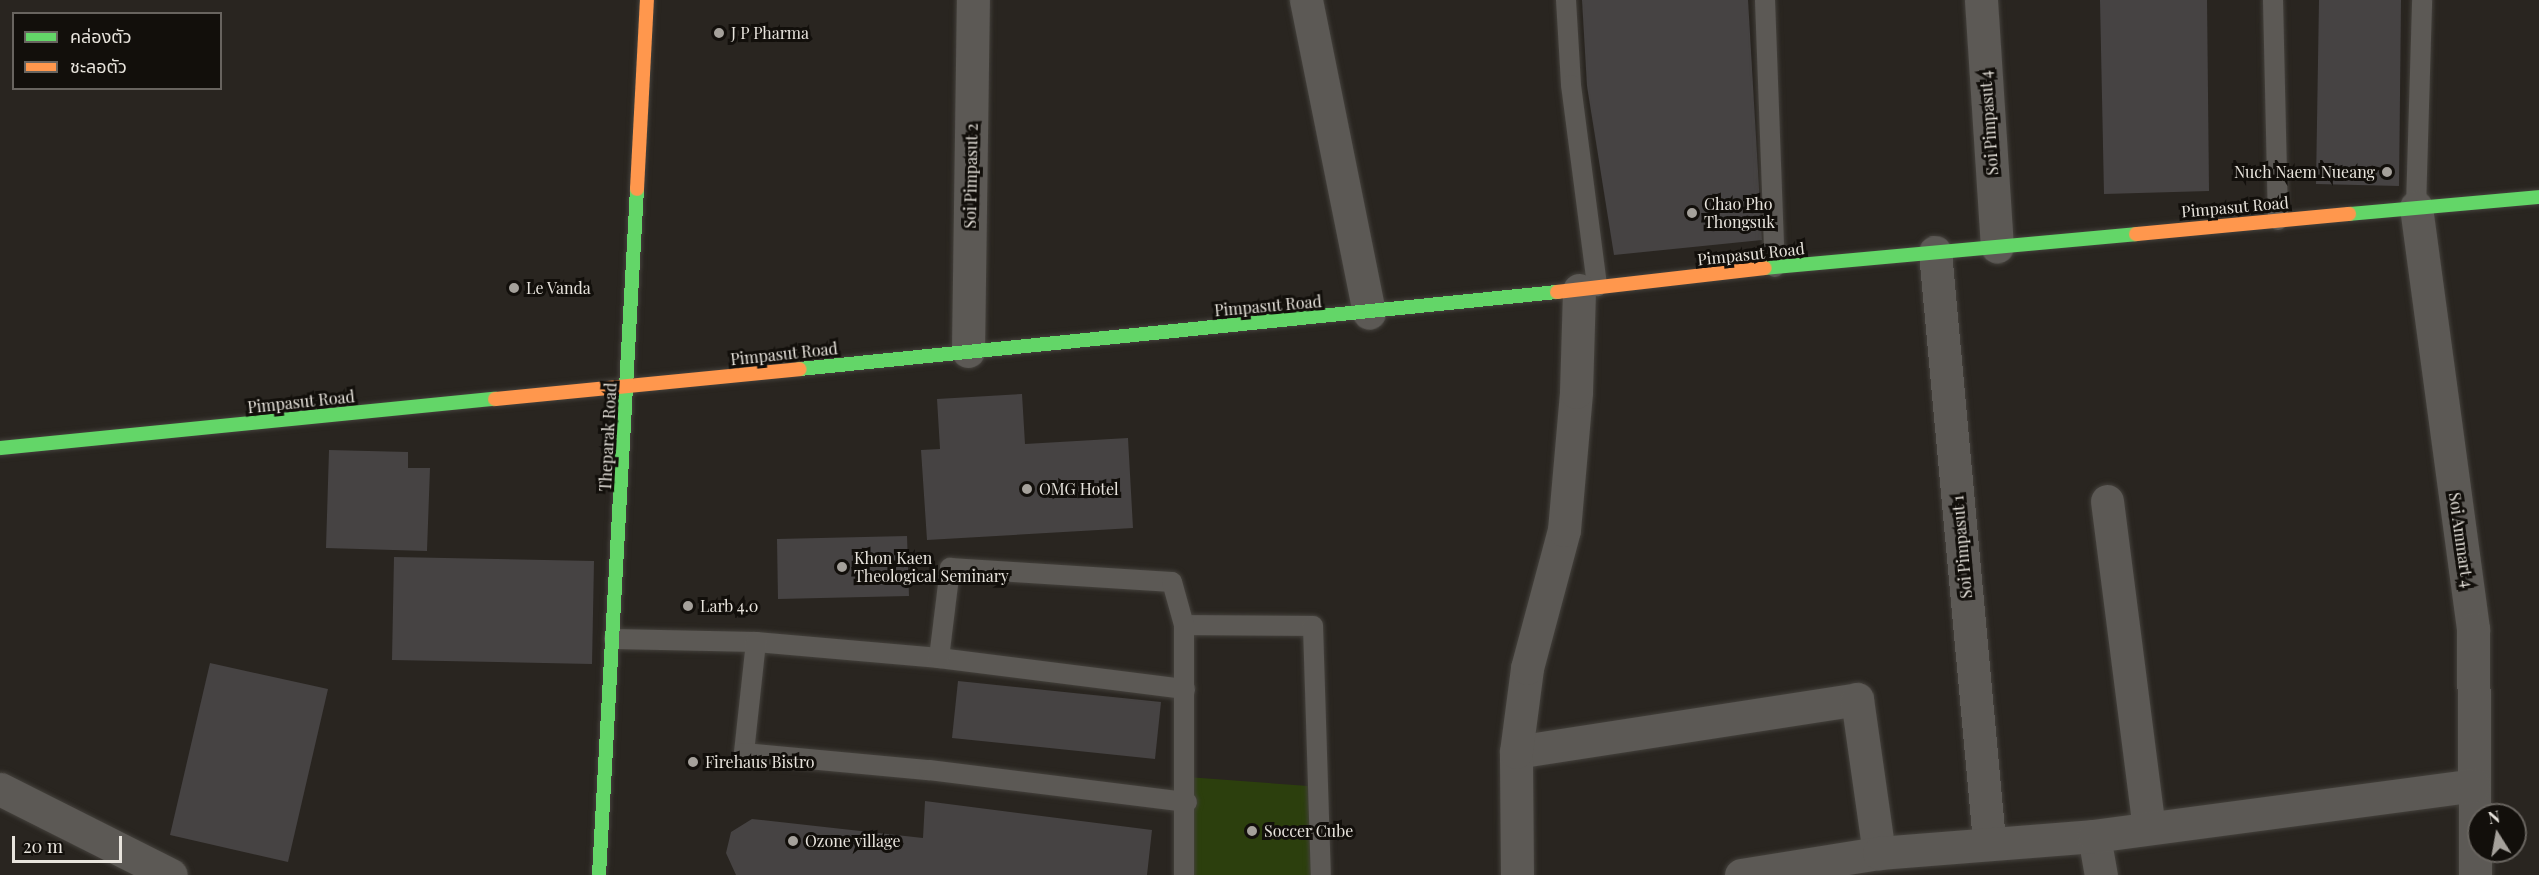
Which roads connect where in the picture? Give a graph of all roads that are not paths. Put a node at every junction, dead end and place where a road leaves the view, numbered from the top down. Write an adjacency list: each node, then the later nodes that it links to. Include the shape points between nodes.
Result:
1 (647, 0): 18 (street, Theparak Road)
2 (973, 0): 17 (street, Soi Pimpasut 2)
3 (1306, 0): 16 (street)
4 (1566, 0): 15 (lane)
5 (1765, 0): 14 (lane)
6 (1981, 0): 12 (street, Soi Pimpasut 4)
7 (2273, 0): 11 (lane)
8 (2422, 0): 10 (lane)
9 (2539, 197): 10 (street, Pimpasut Road)
10 (2416, 207): 11 (street, Pimpasut Road); 27 (street, Soi Ammart 4, via 2473,629)
11 (2278, 220): 12 (street, Pimpasut Road)
12 (1997, 246): 13 (street, Pimpasut Road)
13 (1935, 252): 14 (street, Pimpasut Road); 32 (street, Soi Pimpasut 1)
14 (1775, 267): 15 (street, Pimpasut Road)
15 (1588, 288): 16 (street, Pimpasut Road); 26 (street, via 1564,530 1527,668)
16 (1370, 313): 17 (street, Pimpasut Road)
17 (968, 351): 18 (street, Pimpasut Road)
18 (627, 387): 19 (street, Pimpasut Road); 22 (street, Theparak Road)
19 (0, 448)
20 (2107, 501): 30 (street)
21 (1185, 625): 24 (lane, via 1172,582 950,568); 25 (lane); 37 (lane, via 1313,626)
22 (614, 639): 23 (lane); 35 (street, Theparak Road)
23 (756, 642): 24 (lane); 29 (lane, via 744,753 929,770)
24 (939, 658): 25 (lane)
25 (1185, 688): 29 (lane)
26 (1516, 752): 33 (street, via 1857,699); 38 (street)
27 (2474, 785): 30 (street); 41 (street, Soi Ammart 4)
28 (0, 789): 34 (street)
29 (1187, 802): 36 (lane)
30 (2149, 827): 31 (street)
31 (2094, 836): 32 (street); 40 (street)
32 (1989, 841): 33 (street)
33 (1879, 853): 39 (street)
34 (171, 875)
35 (599, 875)
36 (1184, 875)
37 (1321, 875)
38 (1517, 875)
39 (1741, 875)
40 (2101, 875)
41 (2475, 875)

